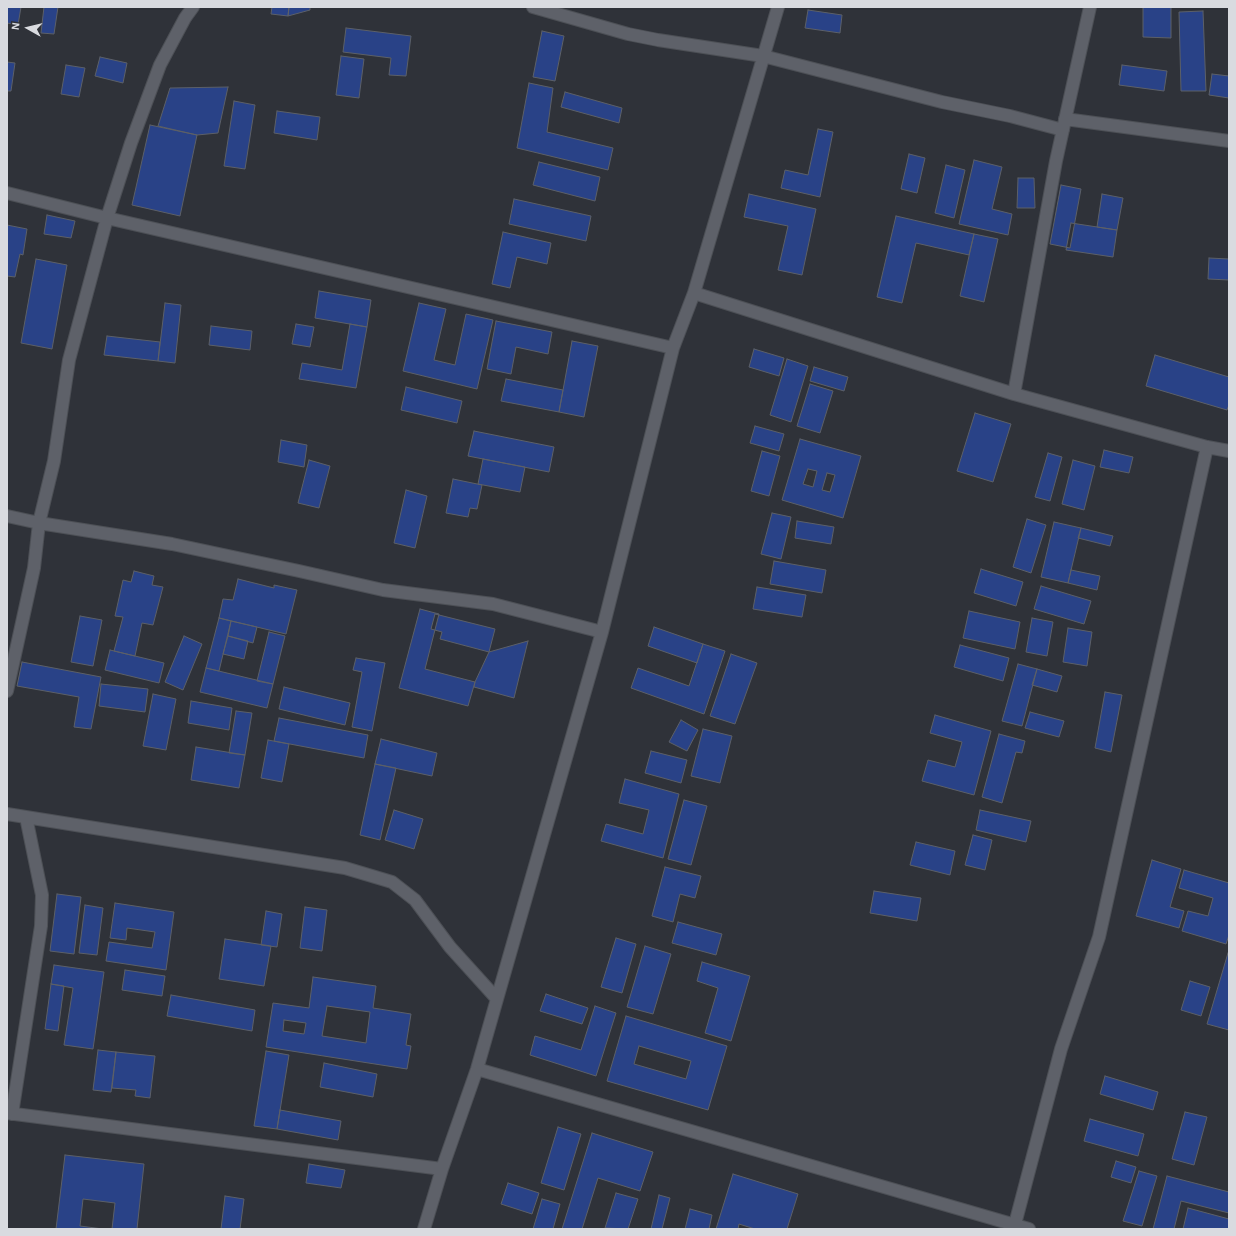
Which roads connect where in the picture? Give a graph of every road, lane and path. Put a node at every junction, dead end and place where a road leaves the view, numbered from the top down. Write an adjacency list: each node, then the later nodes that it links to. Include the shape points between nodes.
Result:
1 (193, 7): 9 (street, via 160,65)
2 (533, 7): 5 (street, via 628,34)
3 (778, 7): 5 (street)
4 (1090, 7): 6 (street)
5 (763, 56): 6 (street, via 942,102); 10 (street)
6 (1064, 125): 7 (street); 12 (street)
7 (1229, 141)
8 (7, 193): 9 (street)
9 (107, 218): 11 (street); 16 (street, via 69,360 54,461)
10 (694, 292): 11 (street); 12 (street)
11 (673, 348): 17 (street)
12 (1014, 394): 13 (street)
13 (1207, 447): 14 (street); 25 (street, via 1099,938 1061,1049)
14 (1229, 451)
15 (7, 516): 16 (street)
16 (39, 523): 17 (street, via 172,544 383,590 493,604); 18 (street, via 34,568)
17 (602, 632): 21 (street)
18 (7, 691)
19 (7, 814): 20 (street)
20 (26, 817): 21 (street, via 344,868 392,882 415,900 450,947); 23 (street, via 42,895 41,926)
21 (497, 999): 22 (street)
22 (477, 1069): 24 (street); 25 (street)
23 (9, 1114): 24 (street)
24 (442, 1169): 26 (street)
25 (1015, 1224): 27 (street)
26 (424, 1229)
27 (1029, 1229)

